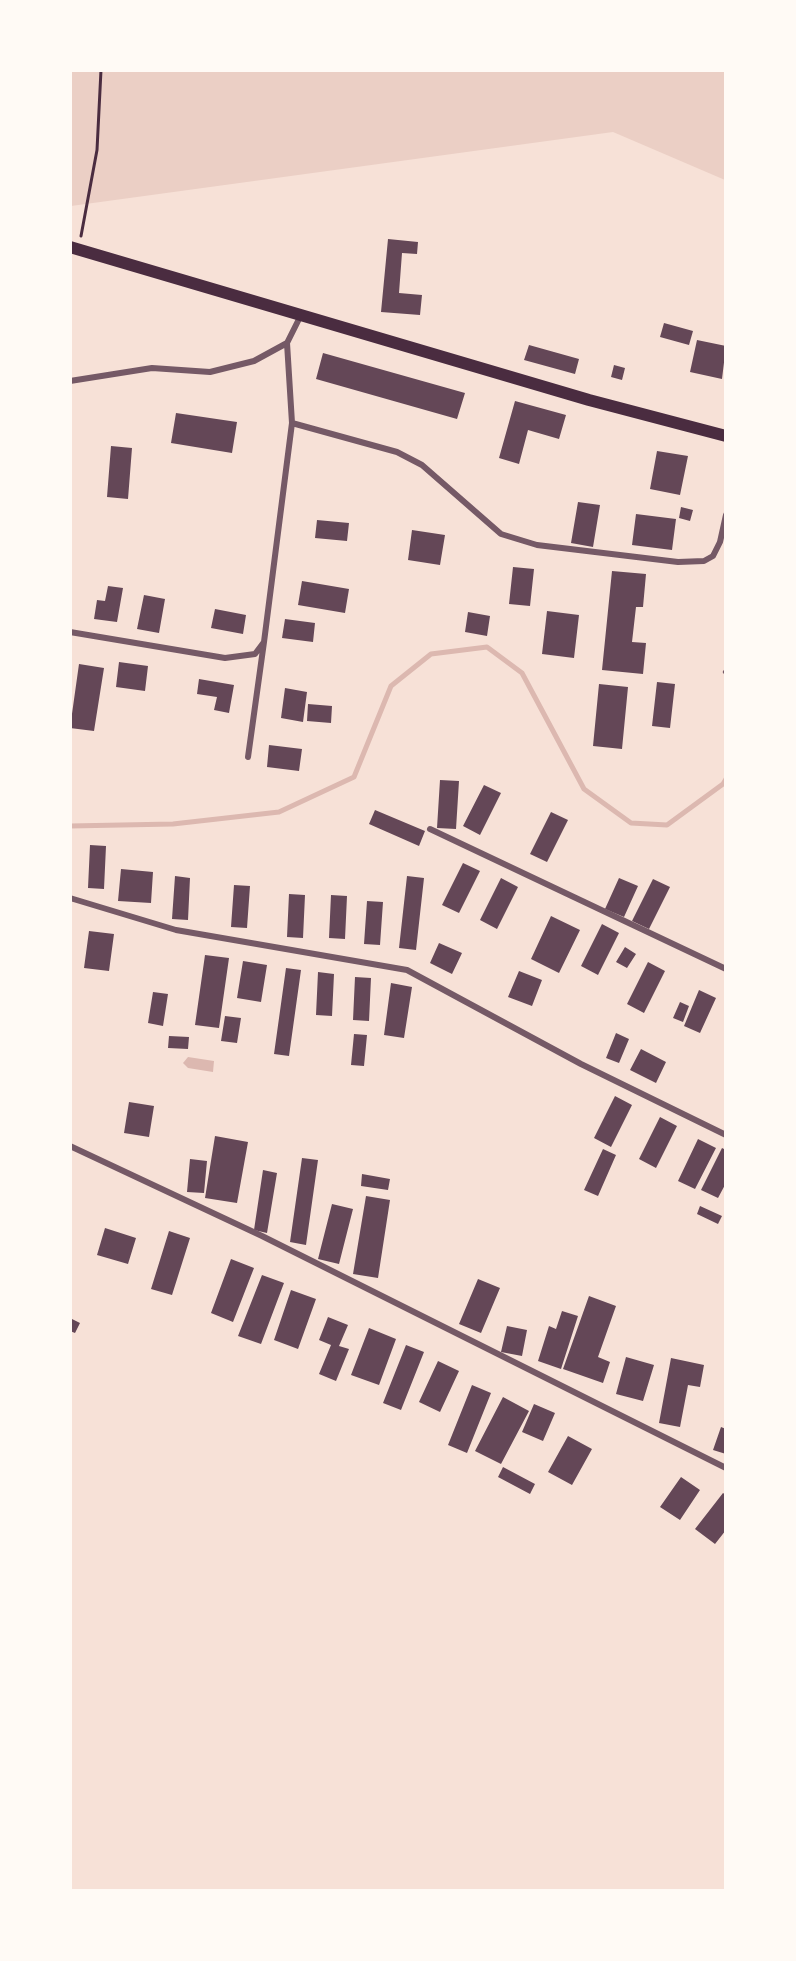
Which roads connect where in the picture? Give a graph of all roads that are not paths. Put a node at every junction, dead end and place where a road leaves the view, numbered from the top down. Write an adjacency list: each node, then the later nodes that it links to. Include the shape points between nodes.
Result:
1 (74, 248): 2 (main road)
2 (301, 315): 3 (street); 6 (main road)
3 (287, 343): 4 (street, via 254,361 210,372 152,368); 5 (street)
4 (70, 381)
5 (291, 423): 7 (street, via 397,453 422,465 501,534 537,545 678,562 704,561 713,556 720,542); 9 (street)
6 (726, 436)
7 (726, 515)
8 (70, 632): 9 (street, via 225,658 255,654)
9 (264, 642): 10 (street)
10 (248, 757)
11 (430, 829): 13 (street)
12 (70, 898): 14 (street, via 176,930 407,970 581,1064)
13 (726, 969)
14 (726, 1135)
15 (70, 1146): 16 (street)
16 (726, 1468)

